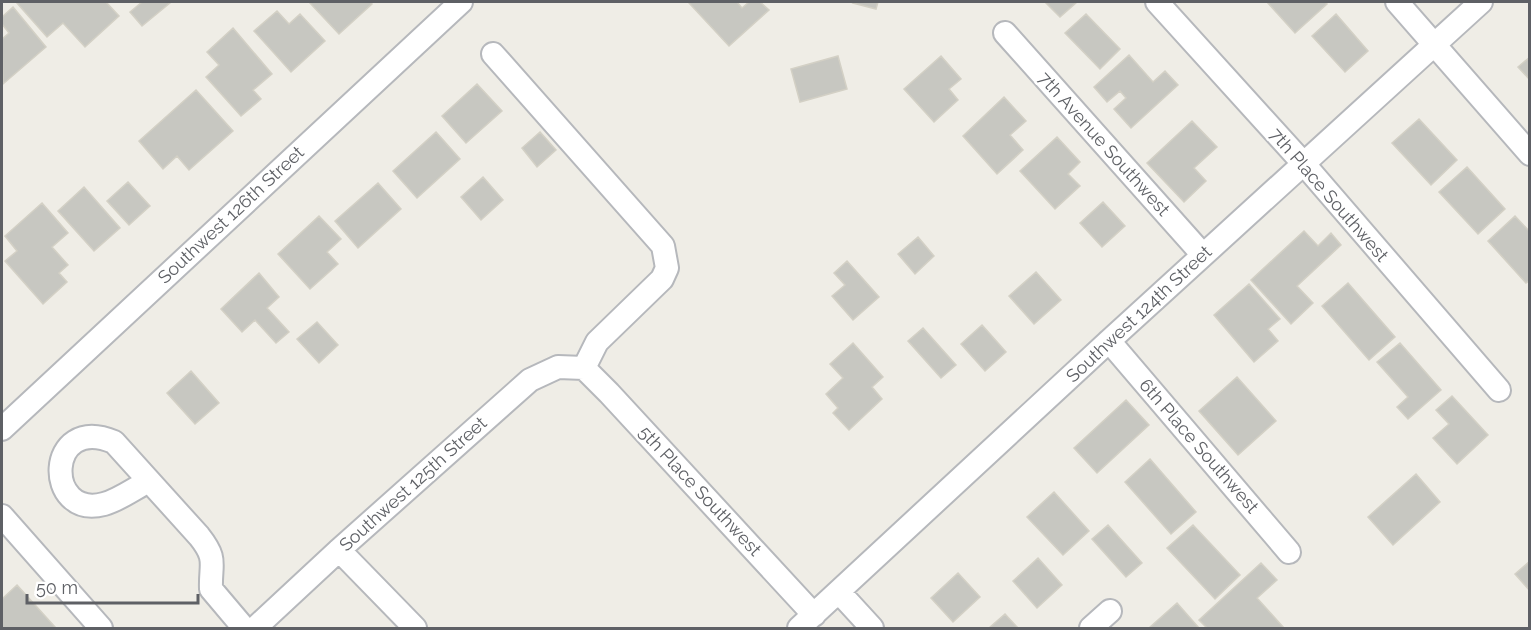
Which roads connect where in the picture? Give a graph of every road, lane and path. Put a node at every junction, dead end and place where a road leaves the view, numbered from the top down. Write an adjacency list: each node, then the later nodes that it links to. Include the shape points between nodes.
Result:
1 (461, 2): 14 (street, Southwest 126th Street)
2 (1157, 2): 9 (street, 7th Place Southwest)
3 (1397, 2): 6 (street)
4 (1481, 2): 6 (street, Southwest 124th Street)
5 (1005, 33): 10 (street, 7th Avenue Southwest)
6 (1434, 44): 8 (street); 9 (street, Southwest 124th Street)
7 (493, 54): 12 (street, via 663,246 667,267 662,279 597,342)
8 (1530, 154)
9 (1303, 164): 10 (street, Southwest 124th Street); 13 (street, 7th Place Southwest)
10 (1203, 255): 11 (street, Southwest 124th Street)
11 (1109, 341): 18 (street, 6th Place Southwest); 19 (street, Southwest 124th Street)
12 (584, 368): 17 (street, Southwest 125th Street, via 558,367 530,380); 21 (street, 5th Place Southwest, via 625,410)
13 (1499, 390)
14 (2, 429)
15 (149, 481): 23 (street, via 204,543 213,559 211,589)
16 (2, 516): 22 (street)
17 (339, 550): 24 (street, Southwest 125th Street); 25 (street)
18 (1289, 552)
19 (838, 592): 21 (street, Southwest 124th Street); 26 (street)
20 (1110, 611): 27 (street)
21 (807, 622)
22 (101, 628)
23 (244, 628)
24 (255, 628)
25 (415, 628)
26 (872, 628)
27 (1091, 628)

